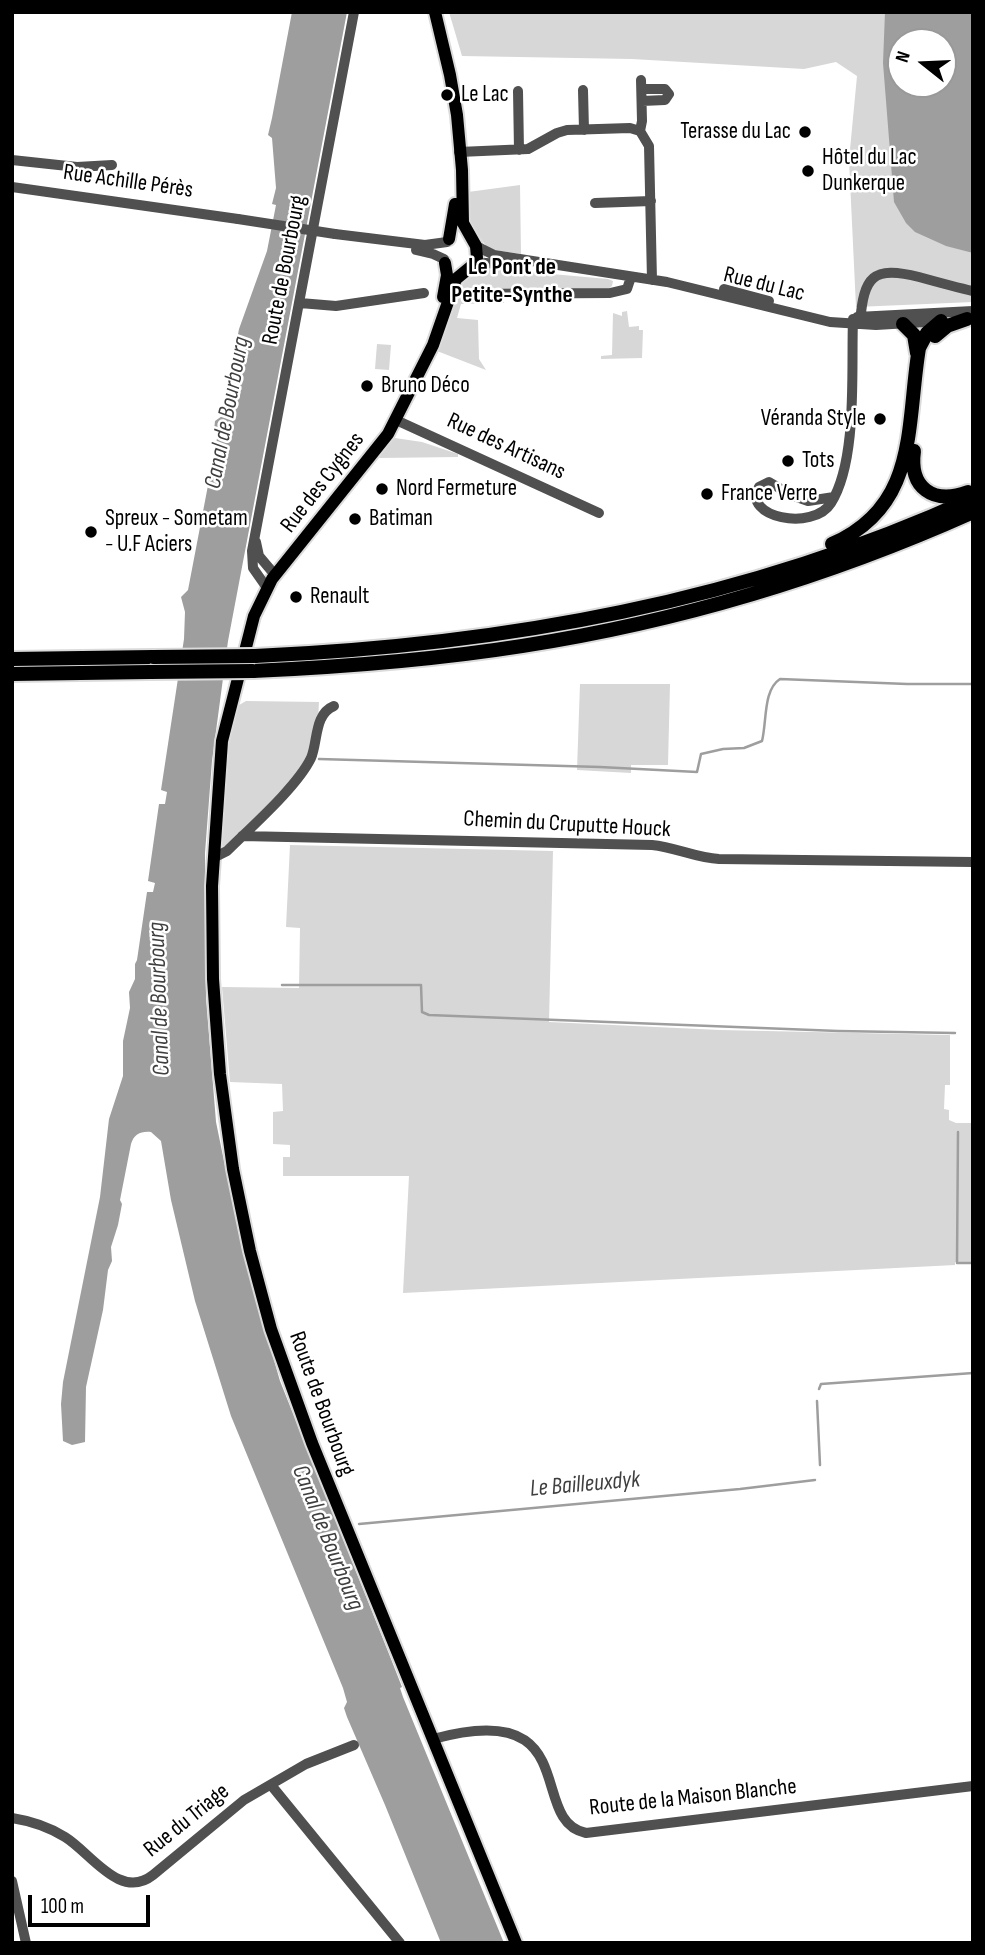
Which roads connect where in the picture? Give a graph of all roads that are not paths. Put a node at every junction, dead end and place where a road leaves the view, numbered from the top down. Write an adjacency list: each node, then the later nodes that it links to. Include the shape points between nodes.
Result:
1 (354, 12): 26 (street, Route de Bourbourg)
2 (435, 12): 9 (main road, via 455,100)
3 (518, 90): 8 (street)
4 (583, 90): 6 (street)
5 (642, 90): 7 (street)
6 (584, 130): 7 (street); 8 (street, via 560,131)
7 (640, 131): 13 (street, via 649,146)
8 (519, 150): 9 (street)
9 (459, 152): 16 (main road, via 454,222); 17 (main road, via 463,223)
10 (12, 160): 11 (street, via 77,167)
11 (112, 165)
12 (12, 187): 15 (street, Rue Achille Pérès, bridge)
13 (651, 201): 14 (street); 22 (street)
14 (595, 203)
15 (335, 233): 16 (street, via 425,245); 18 (street, via 425,252)
16 (448, 241): 17 (main road, via 460,236); 18 (main road)
17 (474, 244): 19 (main road, via 477,257); 20 (street, Rue du Lac, via 494,256)
18 (444, 261): 19 (main road, via 455,270); 32 (main road, Rue des Cygnes, via 447,275 439,312)
19 (469, 267): 20 (street, Rue du Lac, via 489,263); 32 (main road, Rue des Cygnes, via 456,279 436,338)
20 (591, 271): 21 (street, Rue du Lac)
21 (631, 277): 22 (street, Rue du Lac); 25 (street, via 627,289 610,293)
22 (652, 280): 28 (street, Rue du Lac, via 716,288)
23 (973, 291): 28 (street, via 884,272 867,285)
24 (424, 293): 26 (street, via 336,306)
25 (465, 293)
26 (300, 303): 39 (street, Route de Bourbourg)
27 (969, 315): 28 (street, Rue du Lac); 29 (street, Rue du Lac); 34 (highway, via 942,330 927,348 912,468 920,484 933,494 951,497)
28 (856, 321): 30 (street, Rue du Lac); 35 (street, via 849,440)
29 (941, 321): 30 (street, Rue du Lac); 31 (highway, via 923,340)
30 (903, 324): 31 (highway, via 915,338)
31 (917, 362): 41 (highway, via 904,462 894,489 873,518 832,545)
32 (407, 400): 33 (main road, Rue des Cygnes)
33 (396, 420): 38 (street, Rue des Artisans); 40 (main road, Rue des Cygnes)
34 (973, 490)
35 (834, 497): 35 (street, via 808,501 769,482 759,486 755,502 761,509 797,519 820,514)
36 (973, 498): 41 (highway, via 837,551)
37 (973, 512): 44 (highway, via 788,583 614,629 438,658)
38 (599, 513)
39 (256, 536): 40 (street, via 258,553); 42 (street, Route de Bourbourg, via 253,568)
40 (275, 575): 42 (main road, Rue des Cygnes)
41 (720, 588): 44 (highway, via 592,619 487,637)
42 (267, 589): 49 (main road, Route de Bourbourg, via 249,632 224,728)
43 (14, 659): 45 (highway)
44 (254, 663): 45 (highway, bridge)
45 (151, 665): 46 (highway)
46 (12, 674)
47 (334, 706): 48 (street, via 322,715 303,770)
48 (242, 836): 49 (street, via 224,854); 50 (street, Chemin du Cruputte Houck, via 652,845 719,859)
49 (214, 854): 51 (main road, Route de Bourbourg, via 213,967 219,1061 233,1169 250,1251 294,1397)
50 (973, 862)
51 (433, 1739): 54 (street, Route de la Maison Blanche, via 494,1730 524,1739 541,1760 566,1820 586,1833); 59 (main road, Route de Bourbourg)
52 (354, 1745): 53 (street, Rue du Triage, via 306,1763)
53 (271, 1785): 55 (street, Rue du Triage, via 234,1807 153,1875 137,1883 113,1877 56,1832); 58 (street)
54 (973, 1786)
55 (12, 1818)
56 (12, 1881): 57 (street)
57 (26, 1943)
58 (400, 1943)
59 (516, 1943)

